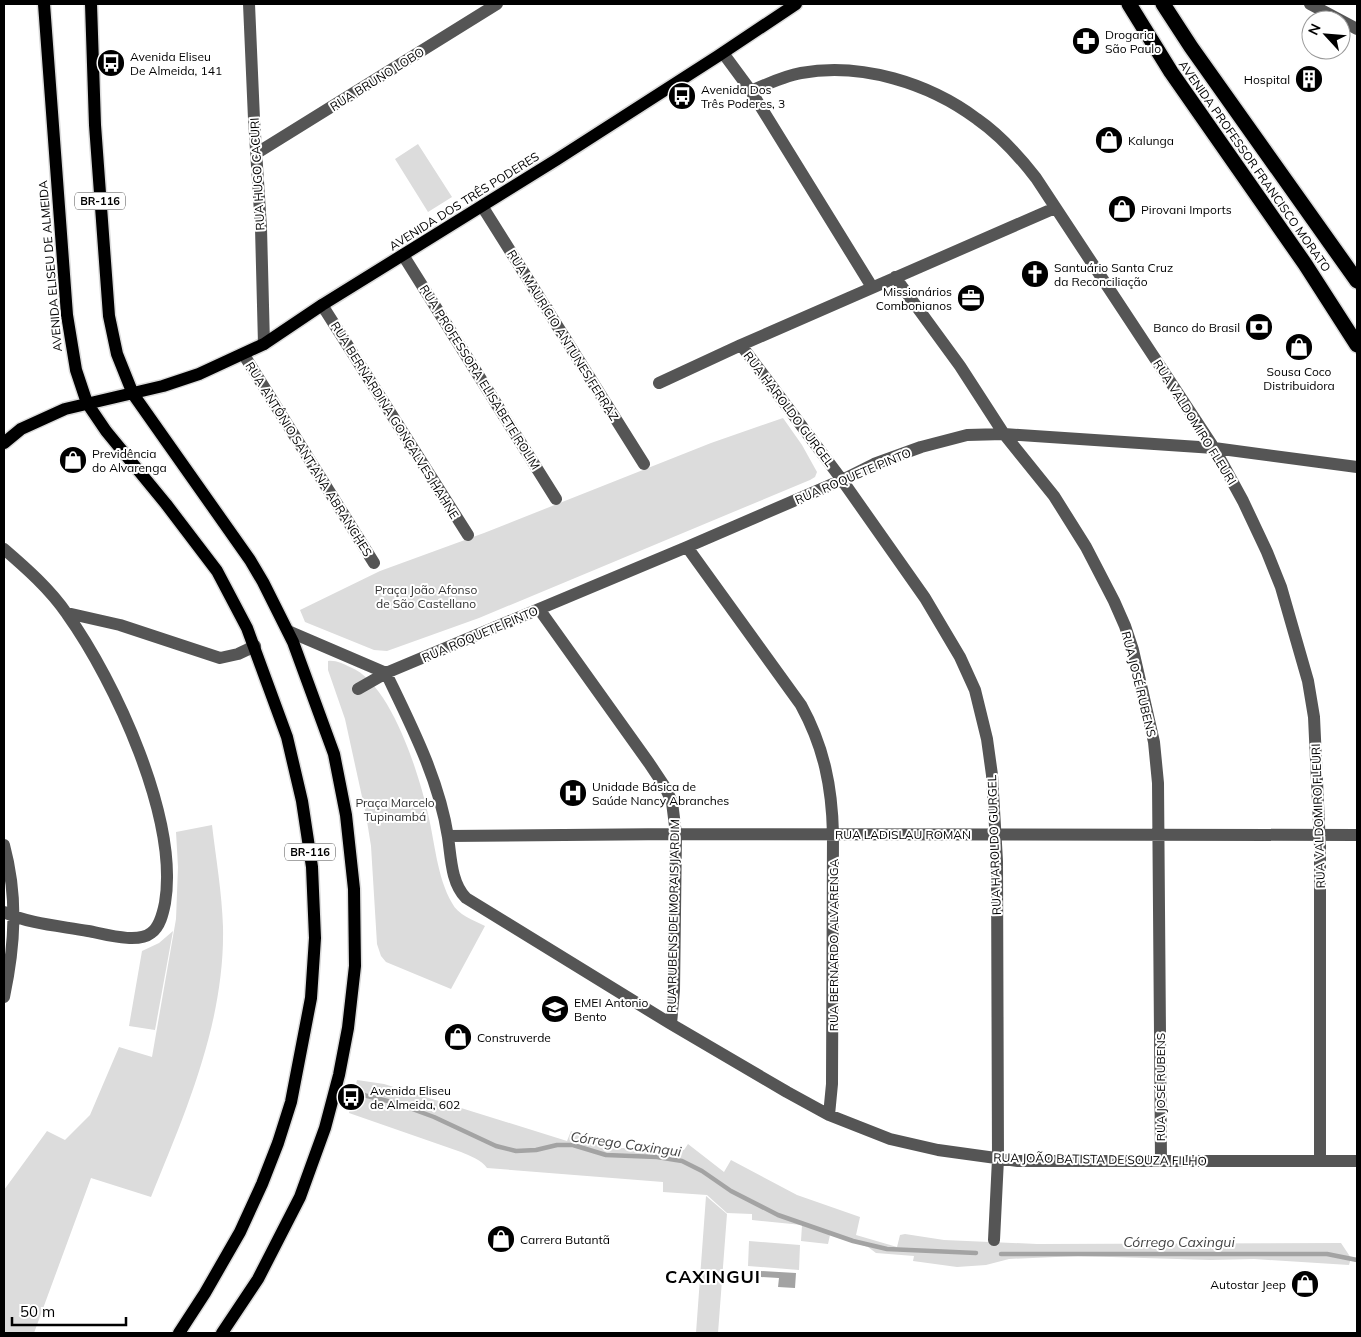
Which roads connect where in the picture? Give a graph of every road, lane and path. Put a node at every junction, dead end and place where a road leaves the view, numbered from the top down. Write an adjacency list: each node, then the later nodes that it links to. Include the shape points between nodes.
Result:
1 (44, 4): 26 (main road, AVENIDA ELISEU DE ALMEIDA / BR-116, via 67,315 73,361)
2 (91, 4): 25 (main road, BR-116, via 95,125 109,316 117,354)
3 (249, 4): 12 (street, RUA HUGO CACURI)
4 (497, 4): 12 (street, RUA BRUNO LOBO)
5 (796, 4): 10 (main road, AVENIDA DOS TRÊS PODERES)
6 (1129, 4): 22 (highway, AVENIDA PROFESSOR FRANCISCO MORATO, via 1171,72 1305,264)
7 (1310, 4): 9 (street)
8 (1165, 5): 17 (highway, AVENIDA PROFESSOR FRANCISCO MORATO, via 1191,47)
9 (1357, 29)
10 (723, 53): 11 (street); 13 (main road, AVENIDA DOS TRÊS PODERES)
11 (751, 91): 14 (street, RUA VALDOMIRO FLEURI, via 791,76 824,70 855,71 908,83 961,108 986,126 1020,158); 18 (street)
12 (257, 153): 20 (street, RUA HUGO CACURI)
13 (482, 206): 15 (main road, AVENIDA DOS TRÊS PODERES); 30 (street, RUA MAURÍCIO ANTUNES FERRAZ)
14 (1055, 208): 16 (street); 29 (street, RUA VALDOMIRO FLEURI)
15 (403, 255): 19 (main road, AVENIDA DOS TRÊS PODERES); 33 (street, RUA PROFESSORA ELISABETE ROLIM)
16 (895, 277): 18 (street); 27 (street, RUA JOSÉ RUBENS, via 960,366)
17 (1357, 281)
18 (872, 287): 21 (street)
19 (322, 305): 20 (main road, AVENIDA DOS TRÊS PODERES); 34 (street, RUA BERNARDINA GONÇALVES HAHNE)
20 (264, 344): 23 (main road, AVENIDA DOS TRÊS PODERES)
21 (741, 345): 24 (street); 32 (street, RUA HAROLDO GURGEL)
22 (1357, 345)
23 (244, 355): 25 (main road, AVENIDA DOS TRÊS PODERES, via 198,374); 37 (street, RUA ANTÔNIO SANT'ANA ABRANCHES)
24 (659, 383)
25 (133, 394): 26 (main road, AVENIDA DOS TRÊS PODERES); 40 (main road, BR-116, via 250,560)
26 (88, 403): 28 (main road, AVENIDA DOS TRÊS PODERES, via 65,408 22,429); 41 (main road, AVENIDA ELISEU DE ALMEIDA / BR-116, via 106,431 217,571)
27 (1004, 434): 29 (street, RUA ROQUETE PINTO); 32 (street, RUA ROQUETE PINTO, via 967,435 921,447); 47 (street, RUA JOSÉ RUBENS, via 1048,488 1086,547 1125,626 1154,742)
28 (4, 443)
29 (1214, 448): 31 (street, RUA ROQUETE PINTO); 48 (street, RUA VALDOMIRO FLEURI, via 1267,552 1293,624 1314,717)
30 (644, 464)
31 (1355, 465)
32 (842, 480): 35 (street, RUA ROQUETE PINTO); 46 (street, RUA HAROLDO GURGEL, via 925,598 960,657 975,690 987,739)
33 (556, 499)
34 (468, 535)
35 (687, 547): 38 (street, RUA ROQUETE PINTO); 45 (street, RUA BERNARDO ALVARENGA, via 801,705 812,726 826,765)
36 (4, 549): 39 (street)
37 (374, 563)
38 (539, 609): 42 (street, RUA ROQUETE PINTO); 44 (street, RUA RUBENS DE MORAIS JARDIM, via 665,787 672,802)
39 (67, 613): 41 (street, via 120,625 220,658); 52 (street, via 111,687 142,761 162,833 166,896 153,933 139,938 122,938)
40 (288, 631): 42 (street); 62 (main road, BR-116, via 334,754 346,815 354,889 355,966 339,1075 303,1188 258,1279)
41 (255, 646): 61 (main road, AVENIDA ELISEU DE ALMEIDA / BR-116, via 287,737 302,801 312,867 315,938 311,998 291,1102 275,1152 240,1232)
42 (386, 673): 43 (street, RUA ROQUETE PINTO); 50 (street, RUA JOÃO BATISTA DE SOUZA FILHO, via 435,786)
43 (358, 689)
44 (676, 834): 45 (street, RUA LADISLAU ROMAN); 50 (street, RUA LADISLAU ROMAN); 54 (street, RUA RUBENS DE MORAIS JARDIM)
45 (833, 834): 46 (street, RUA LADISLAU ROMAN); 55 (street, RUA BERNARDO ALVARENGA, via 832,1084)
46 (996, 834): 47 (street, RUA LADISLAU ROMAN); 56 (street, RUA HAROLDO GURGEL)
47 (1159, 834): 48 (street, RUA LADISLAU ROMAN); 59 (street, RUA JOSÉ RUBENS)
48 (1319, 835): 49 (street, RUA LADISLAU ROMAN); 57 (street, RUA VALDOMIRO FLEURI)
49 (1357, 835)
50 (448, 836): 54 (street, RUA JOÃO BATISTA DE SOUZA FILHO, via 457,883 466,898)
51 (4, 845): 52 (street, via 10,872)
52 (9, 914): 53 (street, via 9,974)
53 (4, 997)
54 (671, 1024): 55 (street, RUA JOÃO BATISTA DE SOUZA FILHO)
55 (829, 1115): 56 (street, RUA JOÃO BATISTA DE SOUZA FILHO, via 890,1138 938,1150)
56 (998, 1159): 59 (street, RUA JOÃO BATISTA DE SOUZA FILHO); 60 (street, RUA HAROLDO GURGEL)
57 (1320, 1160): 58 (street, RUA JOÃO BATISTA DE SOUZA FILHO); 59 (street, RUA JOÃO BATISTA DE SOUZA FILHO)
58 (1357, 1160)
59 (1160, 1162)
60 (994, 1240)
61 (179, 1333)
62 (222, 1333)

